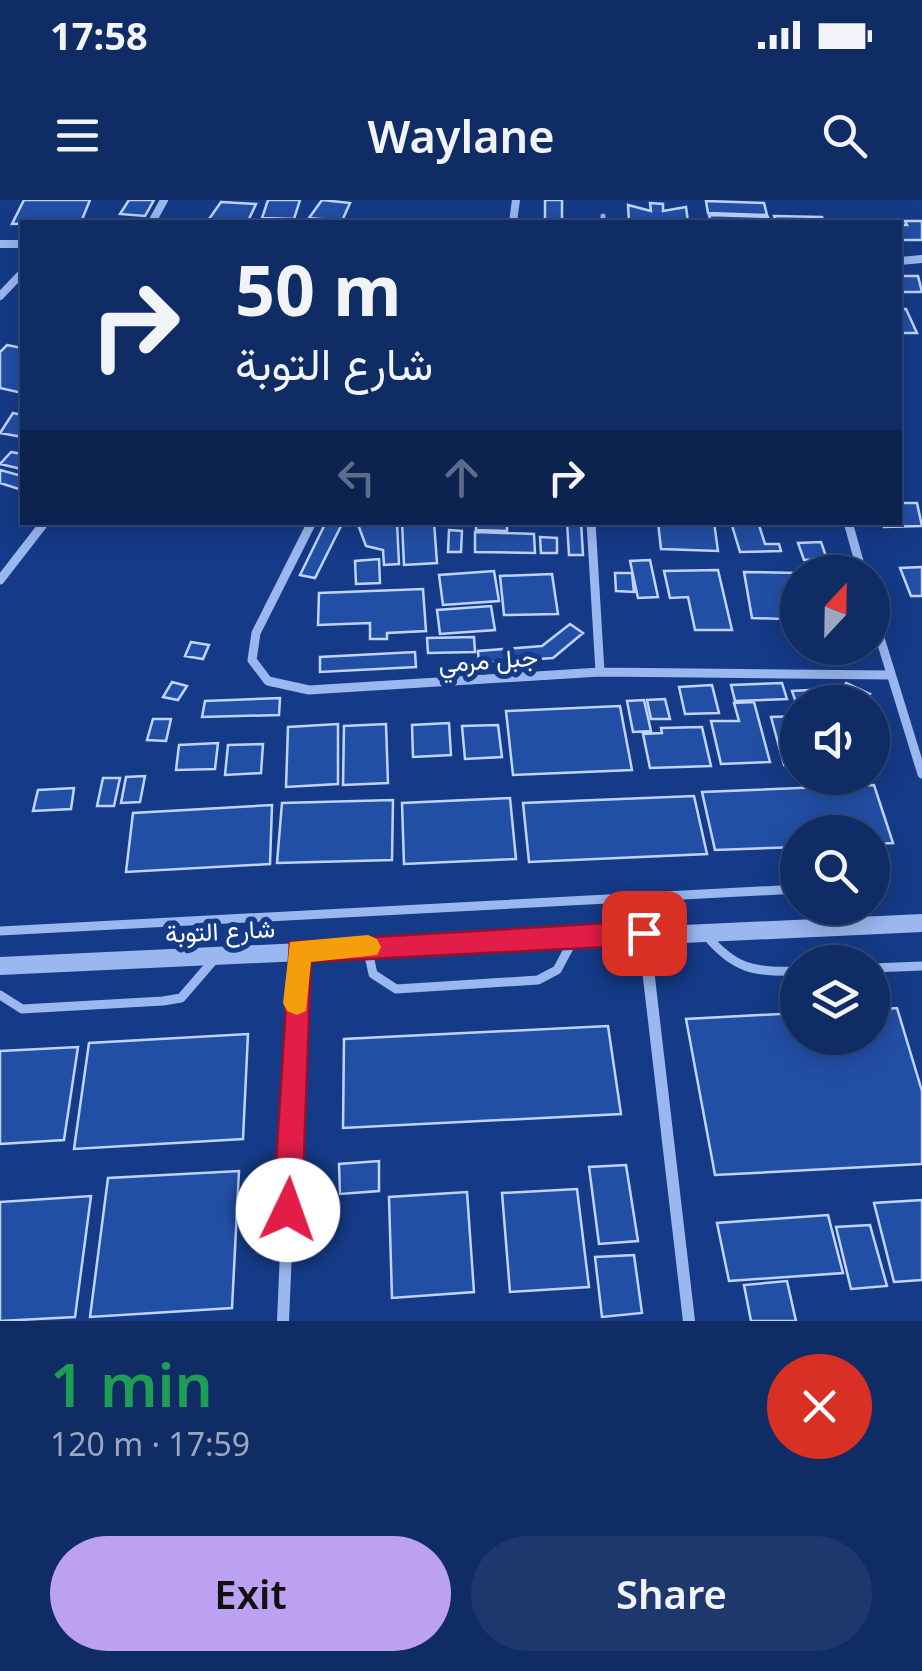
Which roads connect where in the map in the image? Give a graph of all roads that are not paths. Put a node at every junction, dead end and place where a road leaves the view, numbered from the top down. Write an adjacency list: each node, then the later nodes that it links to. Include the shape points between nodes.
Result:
1 (902, 261): 2 (street)
2 (922, 262)
3 (20, 274): 4 (street)
4 (0, 296)
5 (43, 525): 10 (street)
6 (310, 525): 12 (street, جبل مرمي, via 256,633 252,660 268,681 309,690)
7 (591, 525): 12 (street)
8 (849, 525): 9 (street)
9 (857, 555)
10 (0, 580)
11 (887, 665): 13 (street)
12 (600, 672): 13 (street, جبل مرمي)
13 (890, 676): 14 (street)
14 (922, 774)
15 (780, 890): 20 (lane)
16 (922, 923): 17 (street, شارع التوبة)
17 (890, 924)
18 (872, 925): 19 (street, شارع التوبة)
19 (703, 931): 21 (street, شارع التوبة); 29 (lane, via 728,964 744,973)
20 (0, 932)
21 (644, 933): 22 (street, شارع التوبة); 32 (street)
22 (574, 937): 23 (street, شارع التوبة); 23 (lane, via 557,970 538,980 396,988 374,974)
23 (367, 947): 24 (street, شارع التوبة)
24 (299, 951): 25 (street, شارع التوبة); 31 (street)
25 (218, 955): 26 (street, شارع التوبة); 30 (lane, via 181,998 163,1002 22,1010)
26 (0, 966)
27 (922, 966): 28 (lane)
28 (890, 967)
29 (780, 972)
30 (0, 996)
31 (283, 1321)
32 (689, 1321)

